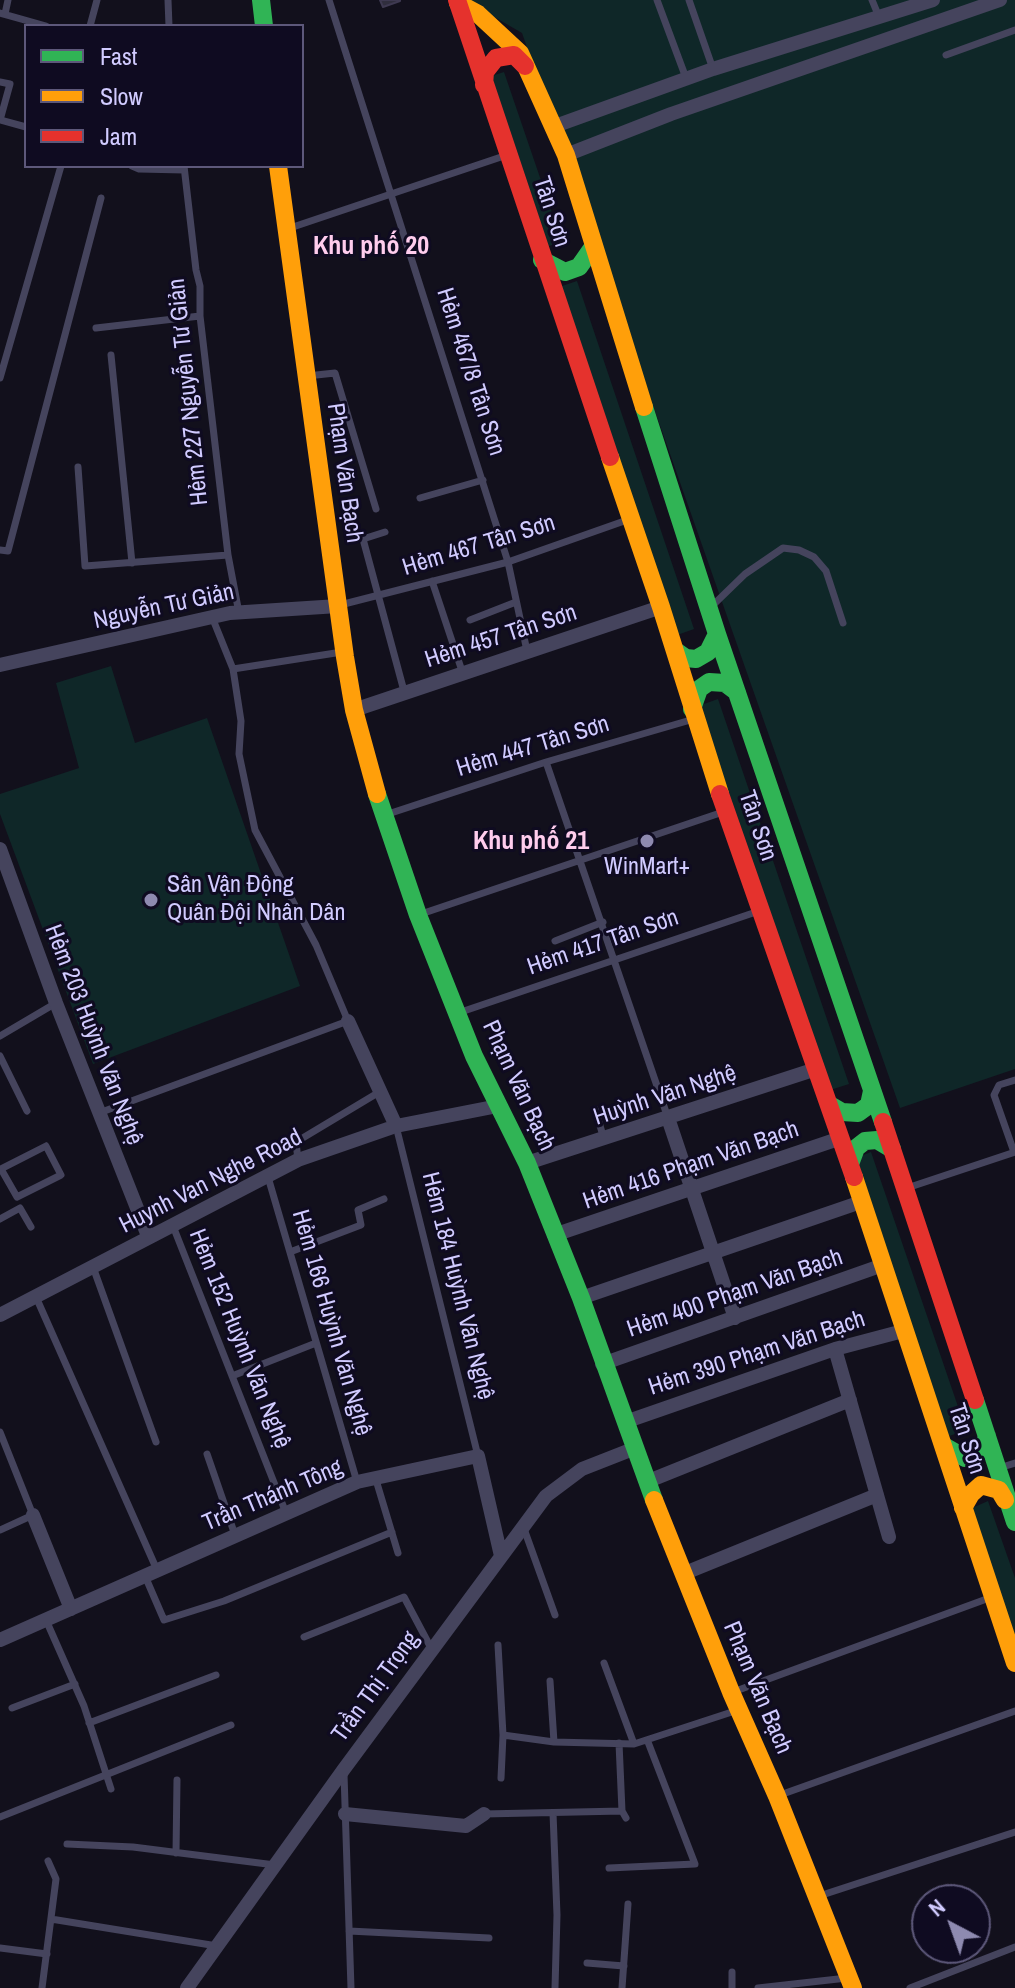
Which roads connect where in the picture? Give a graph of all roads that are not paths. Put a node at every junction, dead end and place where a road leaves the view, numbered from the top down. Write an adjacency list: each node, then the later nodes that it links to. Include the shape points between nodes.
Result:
1 (8, 0): 12 (lane)
2 (97, 0): 16 (lane)
3 (168, 0): 17 (lane)
4 (261, 0): 18 (street)
5 (329, 0): 37 (lane, Hẻm 467/8 Tân Sơn)
6 (657, 0): 23 (lane)
7 (689, 0): 21 (lane)
8 (872, 0): 13 (lane)
9 (1000, 0): 14 (street)
10 (458, 1): 22 (street, Tân Sơn, via 511,44); 25 (street, Tân Sơn)
11 (930, 1): 13 (street); 14 (street)
12 (3, 14): 15 (lane)
13 (879, 18): 21 (street)
14 (934, 22): 27 (street)
15 (39, 24)
16 (91, 24)
17 (169, 24)
18 (264, 24)
19 (1015, 30): 20 (lane)
20 (946, 55)
21 (713, 69): 23 (street)
22 (530, 71): 25 (street, via 514,55 496,58 485,72); 30 (street, Tân Sơn)
23 (686, 78): 26 (street)
24 (0, 82): 28 (lane, via 10,84)
25 (484, 85): 31 (street, Tân Sơn)
26 (662, 87): 27 (street); 30 (street)
27 (671, 114): 32 (street)
28 (0, 120): 29 (lane)
29 (24, 126)
30 (555, 126): 32 (street, Tân Sơn)
31 (507, 155): 37 (lane); 41 (street, Tân Sơn)
32 (566, 155): 40 (street, Tân Sơn)
33 (60, 168): 46 (lane)
34 (137, 168): 35 (lane)
35 (184, 168): 42 (lane, Hẻm 227 Nguyễn Tư Giản)
36 (278, 168): 39 (street, Phạm Văn Bạch)
37 (392, 195): 39 (lane); 48 (lane, Hẻm 467/8 Tân Sơn)
38 (101, 198): 53 (lane, via 8,551)
39 (285, 230): 45 (street, Phạm Văn Bạch)
40 (593, 247): 41 (street, via 579,267 565,272); 62 (street, Tân Sơn)
41 (542, 260): 51 (street, Tân Sơn)
42 (200, 316): 43 (lane); 54 (lane, Hẻm 227 Nguyễn Tư Giản)
43 (96, 328)
44 (111, 355): 56 (lane)
45 (307, 376): 50 (lane, via 335,373); 60 (street, Phạm Văn Bạch)
46 (0, 378)
47 (78, 467): 56 (lane, via 85,566)
48 (483, 480): 49 (lane); 55 (lane, Hẻm 467/8 Tân Sơn)
49 (420, 498)
50 (376, 509)
51 (630, 519): 55 (lane, Hẻm 467 Tân Sơn); 61 (street, Tân Sơn)
52 (385, 532): 58 (lane, via 363,539)
53 (0, 550)
54 (228, 555): 56 (lane); 63 (lane, Hẻm 227 Nguyễn Tư Giản)
55 (508, 562): 57 (lane, Hẻm 467 Tân Sơn); 59 (lane, Hẻm 467/8 Tân Sơn)
56 (132, 563)
57 (432, 581): 58 (lane, Hẻm 467 Tân Sơn); 73 (lane)
58 (379, 597): 60 (lane, Hẻm 467 Tân Sơn); 74 (lane)
59 (516, 602): 65 (lane); 70 (lane, Hẻm 467/8 Tân Sơn)
60 (338, 606): 63 (street, Nguyễn Tư Giản); 69 (street, Phạm Văn Bạch)
61 (661, 607): 68 (street, Tân Sơn); 70 (street, Hẻm 457 Tân Sơn)
62 (709, 609): 66 (lane, via 745,574 783,548 814,557 826,571); 67 (street, Tân Sơn)
63 (239, 613): 64 (street, Nguyễn Tư Giản)
64 (212, 617): 71 (street, Nguyễn Tư Giản); 72 (lane)
65 (470, 620)
66 (843, 623)
67 (717, 634): 68 (street, via 708,652 696,659); 75 (street, Tân Sơn)
68 (676, 651): 77 (street, Tân Sơn)
69 (344, 652): 72 (lane); 76 (street, Phạm Văn Bạch)
70 (528, 653): 73 (street, Hẻm 457 Tân Sơn)
71 (0, 665)
72 (233, 669): 90 (lane, via 241,721 239,754 255,830 316,945)
73 (463, 674): 74 (street, Hẻm 457 Tân Sơn)
74 (404, 691): 76 (street, Hẻm 457 Tân Sơn)
75 (737, 692): 77 (street, via 725,683 709,682 694,698); 96 (street, Tân Sơn)
76 (354, 710): 80 (street, Phạm Văn Bạch)
77 (694, 714): 78 (lane, Hẻm 447 Tân Sơn); 79 (street, Tân Sơn)
78 (546, 762): 80 (lane, Hẻm 447 Tân Sơn); 82 (lane)
79 (725, 811): 82 (lane); 83 (street, Tân Sơn)
80 (383, 816): 84 (street, Phạm Văn Bạch)
81 (0, 849): 88 (street, Hẻm 203 Huỳnh Văn Nghệ)
82 (581, 859): 84 (lane); 85 (lane)
83 (761, 911): 87 (lane, Hẻm 417 Tân Sơn); 93 (street, Tân Sơn)
84 (418, 915): 89 (street, Phạm Văn Bạch)
85 (603, 922): 86 (lane); 87 (lane)
86 (555, 941)
87 (615, 959): 89 (lane, Hẻm 417 Tân Sơn); 102 (lane)
88 (56, 1003): 91 (lane); 101 (street, Hẻm 203 Huỳnh Văn Nghệ)
89 (458, 1013): 98 (street, Phạm Văn Bạch)
90 (348, 1021): 95 (street); 101 (lane)
91 (0, 1036)
92 (0, 1056): 100 (lane)
93 (816, 1069): 97 (street, Tân Sơn); 102 (street, Huỳnh Văn Nghệ)
94 (1015, 1080): 107 (lane, via 999,1085 994,1095)
95 (381, 1091): 103 (street); 108 (lane, via 296,1142)
96 (872, 1091): 97 (street, via 869,1105 858,1113); 106 (street, Tân Sơn)
97 (830, 1105): 104 (street, Tân Sơn)
98 (498, 1106): 103 (street, Huynh Van Nghe Road); 109 (street, Phạm Văn Bạch)
99 (595, 1109): 105 (lane)
100 (27, 1111)
101 (99, 1113): 121 (street, Hẻm 203 Huỳnh Văn Nghệ)
102 (668, 1118): 105 (street, Huỳnh Văn Nghệ); 113 (street)
103 (396, 1126): 108 (street, Huynh Van Nghe Road); 143 (lane, Hẻm 184 Huỳnh Văn Nghệ)
104 (841, 1138): 110 (street, Tân Sơn); 113 (street, Hẻm 416 Phạm Văn Bạch)
105 (604, 1139): 109 (street, Huỳnh Văn Nghệ)
106 (892, 1149): 110 (street, via 877,1140 865,1141); 114 (street, Tân Sơn)
107 (1014, 1152): 114 (lane)
108 (298, 1160): 111 (street, Huynh Van Nghe Road)
109 (527, 1163): 120 (street, Phạm Văn Bạch)
110 (850, 1164): 116 (street, Tân Sơn)
111 (267, 1175): 118 (street, Huynh Van Nghe Road); 122 (lane, Hẻm 166 Huỳnh Văn Nghệ)
112 (4, 1182): 112 (lane, via 1,1169 46,1146 61,1175 17,1197)
113 (690, 1188): 120 (street, Hẻm 416 Phạm Văn Bạch); 123 (street)
114 (905, 1188): 138 (street, Tân Sơn)
115 (384, 1199): 122 (lane, via 358,1210 361,1225)
116 (861, 1202): 123 (street); 124 (street, Tân Sơn)
117 (0, 1219): 119 (lane, via 20,1208)
118 (172, 1224): 121 (street, Huynh Van Nghe Road); 134 (lane, Hẻm 152 Huỳnh Văn Nghệ)
119 (31, 1227)
120 (554, 1235): 127 (street, Phạm Văn Bạch)
121 (148, 1236): 125 (street, Huynh Van Nghe Road)
122 (290, 1252): 131 (lane, Hẻm 166 Huỳnh Văn Nghệ)
123 (713, 1252): 127 (street); 129 (street)
124 (883, 1265): 129 (street, Hẻm 400 Phạm Văn Bạch); 130 (street, Tân Sơn)
125 (93, 1267): 126 (street, Huynh Van Nghe Road); 139 (lane)
126 (36, 1297): 128 (street, Huynh Van Nghe Road); 160 (lane)
127 (581, 1298): 133 (street, Phạm Văn Bạch)
128 (0, 1315)
129 (735, 1318): 133 (street, Hẻm 400 Phạm Văn Bạch)
130 (903, 1331): 132 (street, Hẻm 390 Phạm Văn Bạch); 140 (street, Tân Sơn)
131 (316, 1343): 134 (lane); 146 (lane, Hẻm 166 Huỳnh Văn Nghệ)
132 (835, 1349): 135 (street); 136 (street, Hẻm 390 Phạm Văn Bạch)
133 (602, 1364): 136 (street, Phạm Văn Bạch)
134 (232, 1376): 150 (lane, Hẻm 152 Huỳnh Văn Nghệ)
135 (850, 1400): 147 (street); 148 (street)
136 (625, 1422): 141 (street, Phạm Văn Bạch)
137 (0, 1432): 152 (lane)
138 (987, 1436): 140 (street, via 983,1448 965,1458); 144 (street, Tân Sơn)
139 (156, 1442)
140 (944, 1446): 149 (street, Tân Sơn)
141 (633, 1449): 147 (street, Phạm Văn Bạch); 153 (street, Trần Thị Trọng, via 582,1469 546,1496)
142 (207, 1454): 156 (lane)
143 (478, 1456): 145 (street, Trần Thánh Tông); 159 (street)
144 (1006, 1466): 151 (street, Tân Sơn)
145 (376, 1480): 146 (street, Trần Thánh Tông); 155 (lane)
146 (357, 1482): 150 (street, Trần Thánh Tông)
147 (646, 1482): 161 (street, Phạm Văn Bạch)
148 (877, 1495): 157 (street); 161 (street)
149 (963, 1508): 151 (street, via 981,1485 992,1486); 162 (street, Tân Sơn)
150 (286, 1513): 156 (street, Trần Thánh Tông)
151 (1012, 1514)
152 (33, 1515): 154 (lane); 163 (street)
153 (523, 1526): 159 (street, Trần Thị Trọng); 164 (lane)
154 (0, 1530)
155 (392, 1532): 158 (lane); 160 (lane, via 164,1620)
156 (235, 1536): 160 (street, Trần Thánh Tông)
157 (889, 1537)
158 (398, 1553)
159 (501, 1556): 169 (street, Trần Thị Trọng)
160 (151, 1573): 163 (street, Trần Thánh Tông)
161 (685, 1573): 175 (street, Phạm Văn Bạch)
162 (992, 1597): 171 (street, Tân Sơn); 175 (lane)
163 (71, 1609): 165 (street, Trần Thánh Tông)
164 (555, 1615)
165 (46, 1620): 167 (street, Trần Thánh Tông); 174 (lane)
166 (304, 1637): 169 (lane, via 404,1597)
167 (0, 1640)
168 (498, 1645): 181 (lane)
169 (432, 1649): 186 (street, Trần Thị Trọng)
170 (604, 1663): 185 (lane)
171 (1015, 1663)
172 (216, 1675): 179 (lane)
173 (550, 1681): 182 (lane)
174 (75, 1684): 176 (lane); 179 (lane)
175 (731, 1692): 177 (street, Phạm Văn Bạch)
176 (12, 1708)
177 (738, 1710): 183 (lane); 191 (street, Phạm Văn Bạch)
178 (1015, 1711): 191 (lane)
179 (89, 1723): 187 (lane)
180 (231, 1725): 187 (lane)
181 (503, 1735): 182 (lane); 188 (lane)
182 (554, 1742): 184 (lane)
183 (648, 1742): 185 (lane); 201 (lane, via 695,1864)
184 (619, 1743): 185 (lane); 192 (lane, via 624,1815)
185 (634, 1744)
186 (344, 1769): 193 (lane); 200 (street, Trần Thị Trọng)
187 (106, 1773): 190 (lane); 195 (lane)
188 (501, 1778)
189 (177, 1780): 198 (lane)
190 (111, 1789)
191 (777, 1796): 202 (street, Phạm Văn Bạch)
192 (553, 1813): 194 (lane); 218 (lane)
193 (345, 1814): 194 (street, via 466,1826); 205 (lane)
194 (484, 1814)
195 (0, 1817)
196 (1015, 1832): 202 (lane)
197 (67, 1844): 198 (lane)
198 (176, 1853): 200 (lane)
199 (48, 1861): 204 (lane, via 56,1879)
200 (275, 1865): 207 (street, Trần Thị Trọng)
201 (609, 1868)
202 (817, 1897): 214 (street, Phạm Văn Bạch)
203 (628, 1904): 212 (lane)
204 (51, 1919): 207 (lane); 210 (lane)
205 (349, 1931): 206 (lane); 217 (lane)
206 (489, 1938)
207 (217, 1946): 216 (street, Trần Thị Trọng)
208 (1015, 1947): 222 (lane)
209 (0, 1948): 210 (lane)
210 (47, 1954): 215 (lane)
211 (587, 1963): 212 (lane)
212 (624, 1966): 219 (lane)
213 (732, 1972): 220 (lane)
214 (851, 1983): 221 (lane)
215 (42, 1988)
216 (187, 1988)
217 (351, 1988)
218 (555, 1988)
219 (622, 1988)
220 (732, 1988)
221 (758, 1988)
222 (910, 1988)

